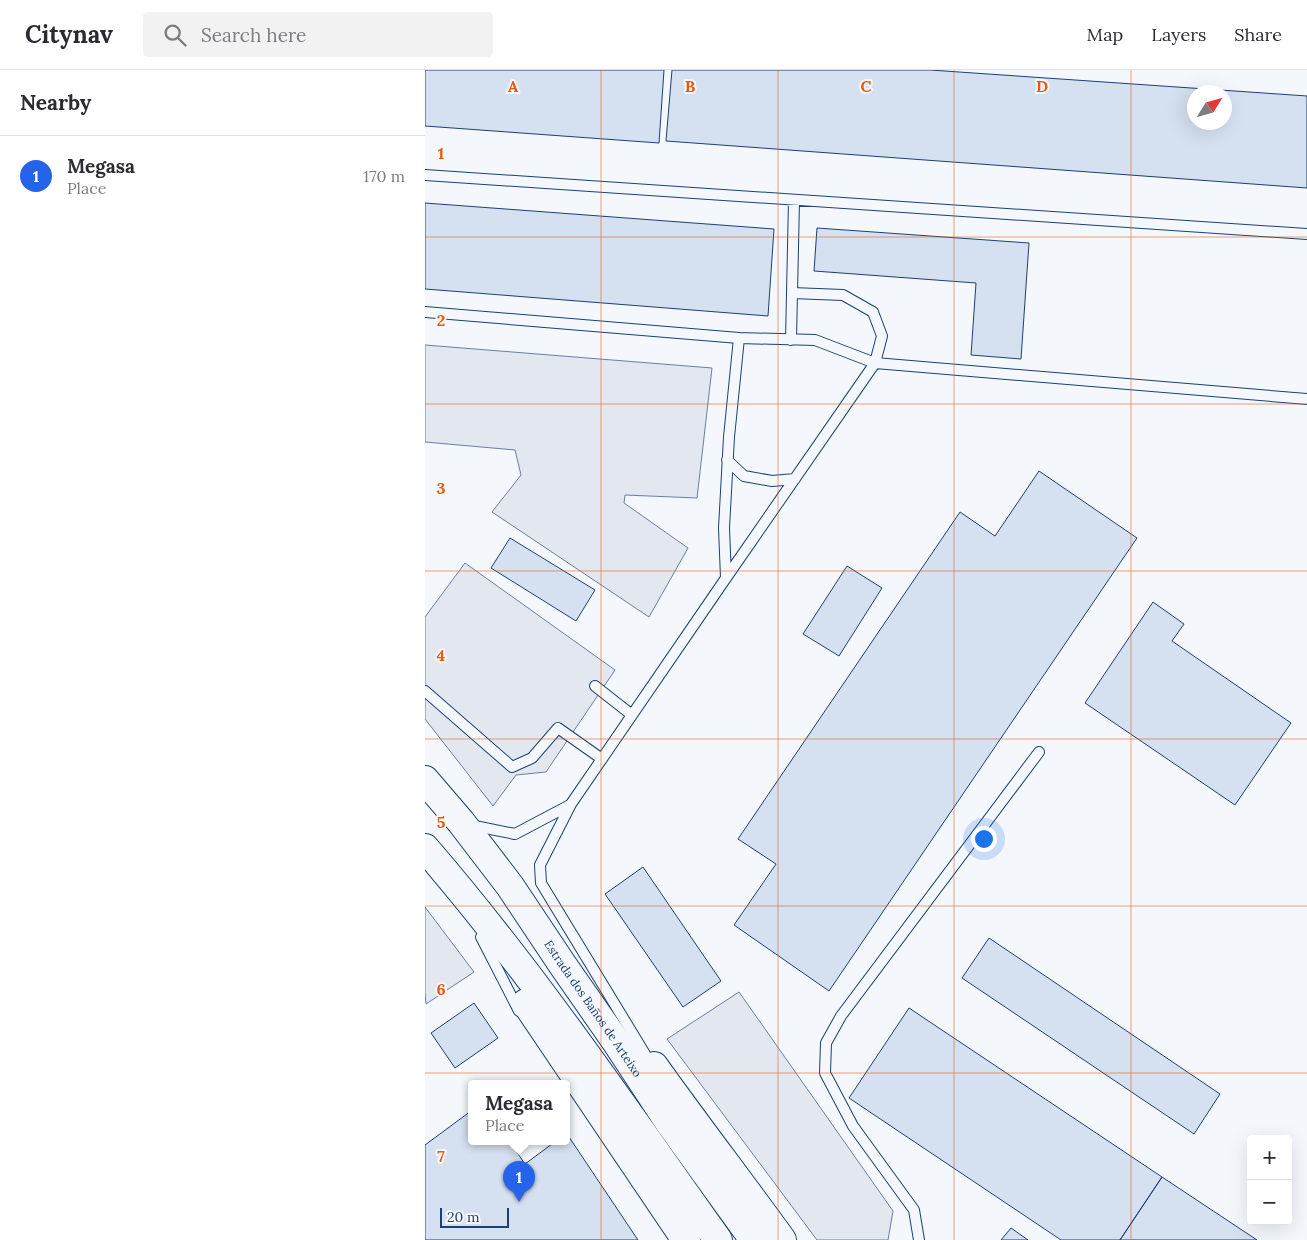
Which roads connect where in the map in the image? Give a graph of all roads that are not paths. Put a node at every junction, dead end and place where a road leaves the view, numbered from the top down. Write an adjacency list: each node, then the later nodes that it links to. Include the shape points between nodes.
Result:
1 (425, 175): 2 (lane)
2 (794, 200): 3 (lane); 4 (lane)
3 (1307, 234)
4 (792, 293): 7 (lane); 8 (lane, via 843,295 873,312 882,336)
5 (425, 312): 6 (lane)
6 (739, 338): 7 (lane); 10 (lane)
7 (791, 340): 8 (lane, via 815,340)
8 (875, 363): 9 (lane); 11 (lane)
9 (1307, 399)
10 (727, 460): 11 (lane, via 744,476 772,481); 12 (lane, via 723,528)
11 (795, 479): 12 (lane)
12 (726, 578): 15 (lane)
13 (595, 686): 15 (lane)
14 (425, 691): 17 (lane, via 512,767 531,758 558,728)
15 (632, 715): 17 (lane)
16 (1039, 752): 35 (lane, via 841,1016 826,1043 825,1074 853,1126 913,1210)
17 (602, 759): 19 (lane)
18 (425, 780): 20 (main road, Estrada dos Baños de Arteixo)
19 (571, 804): 20 (lane, via 515,834); 26 (lane, via 539,865 541,883)
20 (461, 822): 23 (main road, Estrada dos Baños de Arteixo)
21 (425, 848): 32 (main road, via 566,1028)
22 (425, 858): 24 (main road)
23 (509, 886): 26 (main road, via 576,964); 33 (main road, Estrada dos Baños de Arteixo, via 669,1122)
24 (481, 937): 25 (lane); 30 (main road)
25 (523, 1018)
26 (645, 1054): 34 (main road)
27 (562, 1074): 28 (lane)
28 (567, 1080)
29 (570, 1084): 30 (lane)
30 (624, 1149): 31 (main road)
31 (687, 1240)
32 (718, 1240)
33 (754, 1240)
34 (783, 1240)
35 (919, 1240)

